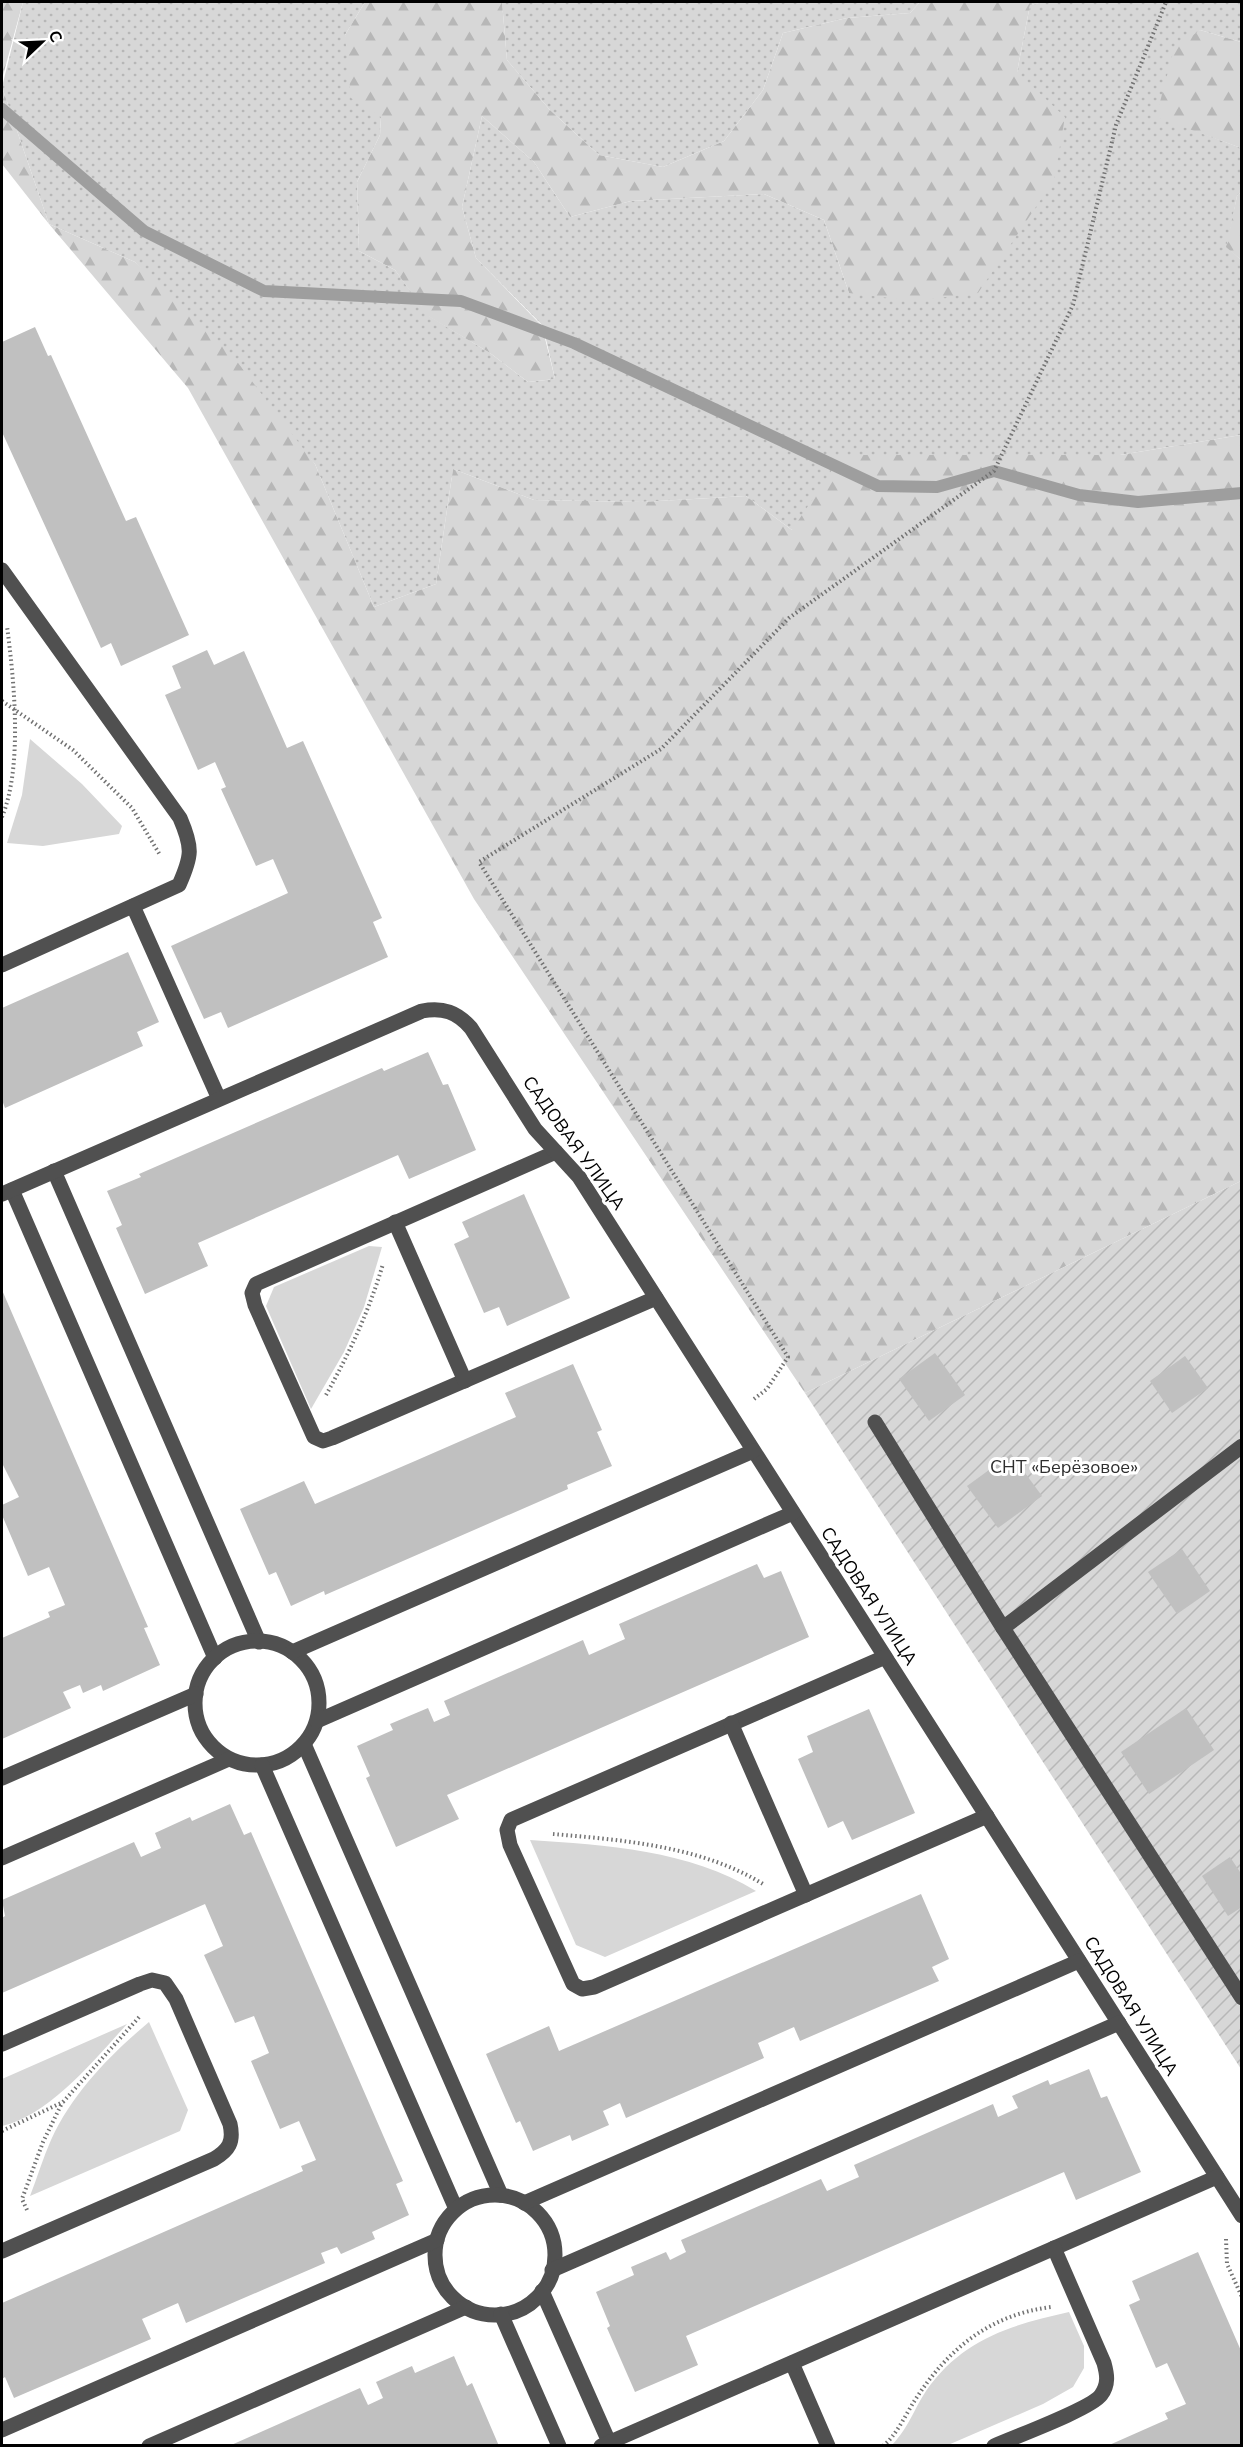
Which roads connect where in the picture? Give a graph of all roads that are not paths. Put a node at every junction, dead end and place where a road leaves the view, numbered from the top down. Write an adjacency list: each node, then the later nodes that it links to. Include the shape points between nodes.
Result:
1 (2, 570): 2 (street, via 180,818 189,839 190,859 179,885)
2 (133, 906): 3 (street); 4 (street)
3 (2, 965)
4 (219, 1099): 5 (street, САДОВАЯ УЛИЦА, via 435,1008 461,1017 471,1028 536,1129); 6 (street)
5 (556, 1152): 8 (street); 9 (street, САДОВАЯ УЛИЦА, via 579,1178)
6 (54, 1171): 7 (street); 16 (street)
7 (7, 1192): 19 (street)
8 (395, 1222): 10 (street); 10 (street, via 256,1284 252,1293 308,1426 314,1437 323,1441)
9 (656, 1298): 10 (street); 13 (street, САДОВАЯ УЛИЦА)
10 (465, 1381)
11 (875, 1422): 15 (street)
12 (1242, 1446): 15 (street)
13 (753, 1451): 14 (street, САДОВАЯ УЛИЦА); 17 (street)
14 (793, 1514): 18 (street, САДОВАЯ УЛИЦА); 21 (street)
15 (1003, 1628): 31 (street)
16 (260, 1641): 17 (street); 19 (street, via 242,1642)
17 (292, 1652): 21 (street, via 314,1678 320,1700)
18 (885, 1657): 22 (street); 27 (street, САДОВАЯ УЛИЦА)
19 (216, 1658): 20 (street, via 207,1666)
20 (196, 1694): 24 (street, via 199,1728 212,1746); 26 (street)
21 (317, 1721): 23 (street)
22 (731, 1724): 29 (street); 29 (street, via 511,1820 507,1830 510,1845 567,1974 582,1989)
23 (304, 1744): 25 (street, via 292,1755); 35 (street)
24 (229, 1759): 25 (street, via 250,1766); 28 (street)
25 (262, 1765): 37 (street)
26 (2, 1778)
27 (987, 1816): 29 (street); 30 (street, САДОВАЯ УЛИЦА)
28 (2, 1858)
29 (798, 1898)
30 (1079, 1961): 32 (street, САДОВАЯ УЛИЦА); 36 (street)
31 (1242, 1998)
32 (1119, 2023): 34 (street, САДОВАЯ УЛИЦА); 42 (street)
33 (2, 2044): 41 (street, via 140,1984 152,1980 165,1983 176,1999 233,2138 226,2151)
34 (1221, 2184): 38 (street, САДОВАЯ УЛИЦА); 40 (street)
35 (501, 2195): 36 (street); 37 (street, via 480,2196)
36 (524, 2202): 42 (street, via 538,2213 550,2231 555,2251)
37 (456, 2210): 39 (street, via 446,2219)
38 (1242, 2216)
39 (437, 2240): 44 (street, via 434,2258 440,2279 451,2296); 47 (street)
40 (1054, 2248): 46 (street); 52 (street, via 1108,2379 1101,2396)
41 (2, 2251)
42 (552, 2270): 43 (street)
43 (542, 2291): 45 (street, via 528,2305); 48 (street)
44 (466, 2307): 45 (street, via 488,2315); 49 (street)
45 (501, 2314): 50 (street)
46 (792, 2362): 48 (street); 51 (street)
47 (2, 2430)
48 (605, 2444)
49 (149, 2445)
50 (559, 2445)
51 (828, 2445)
52 (994, 2445)

